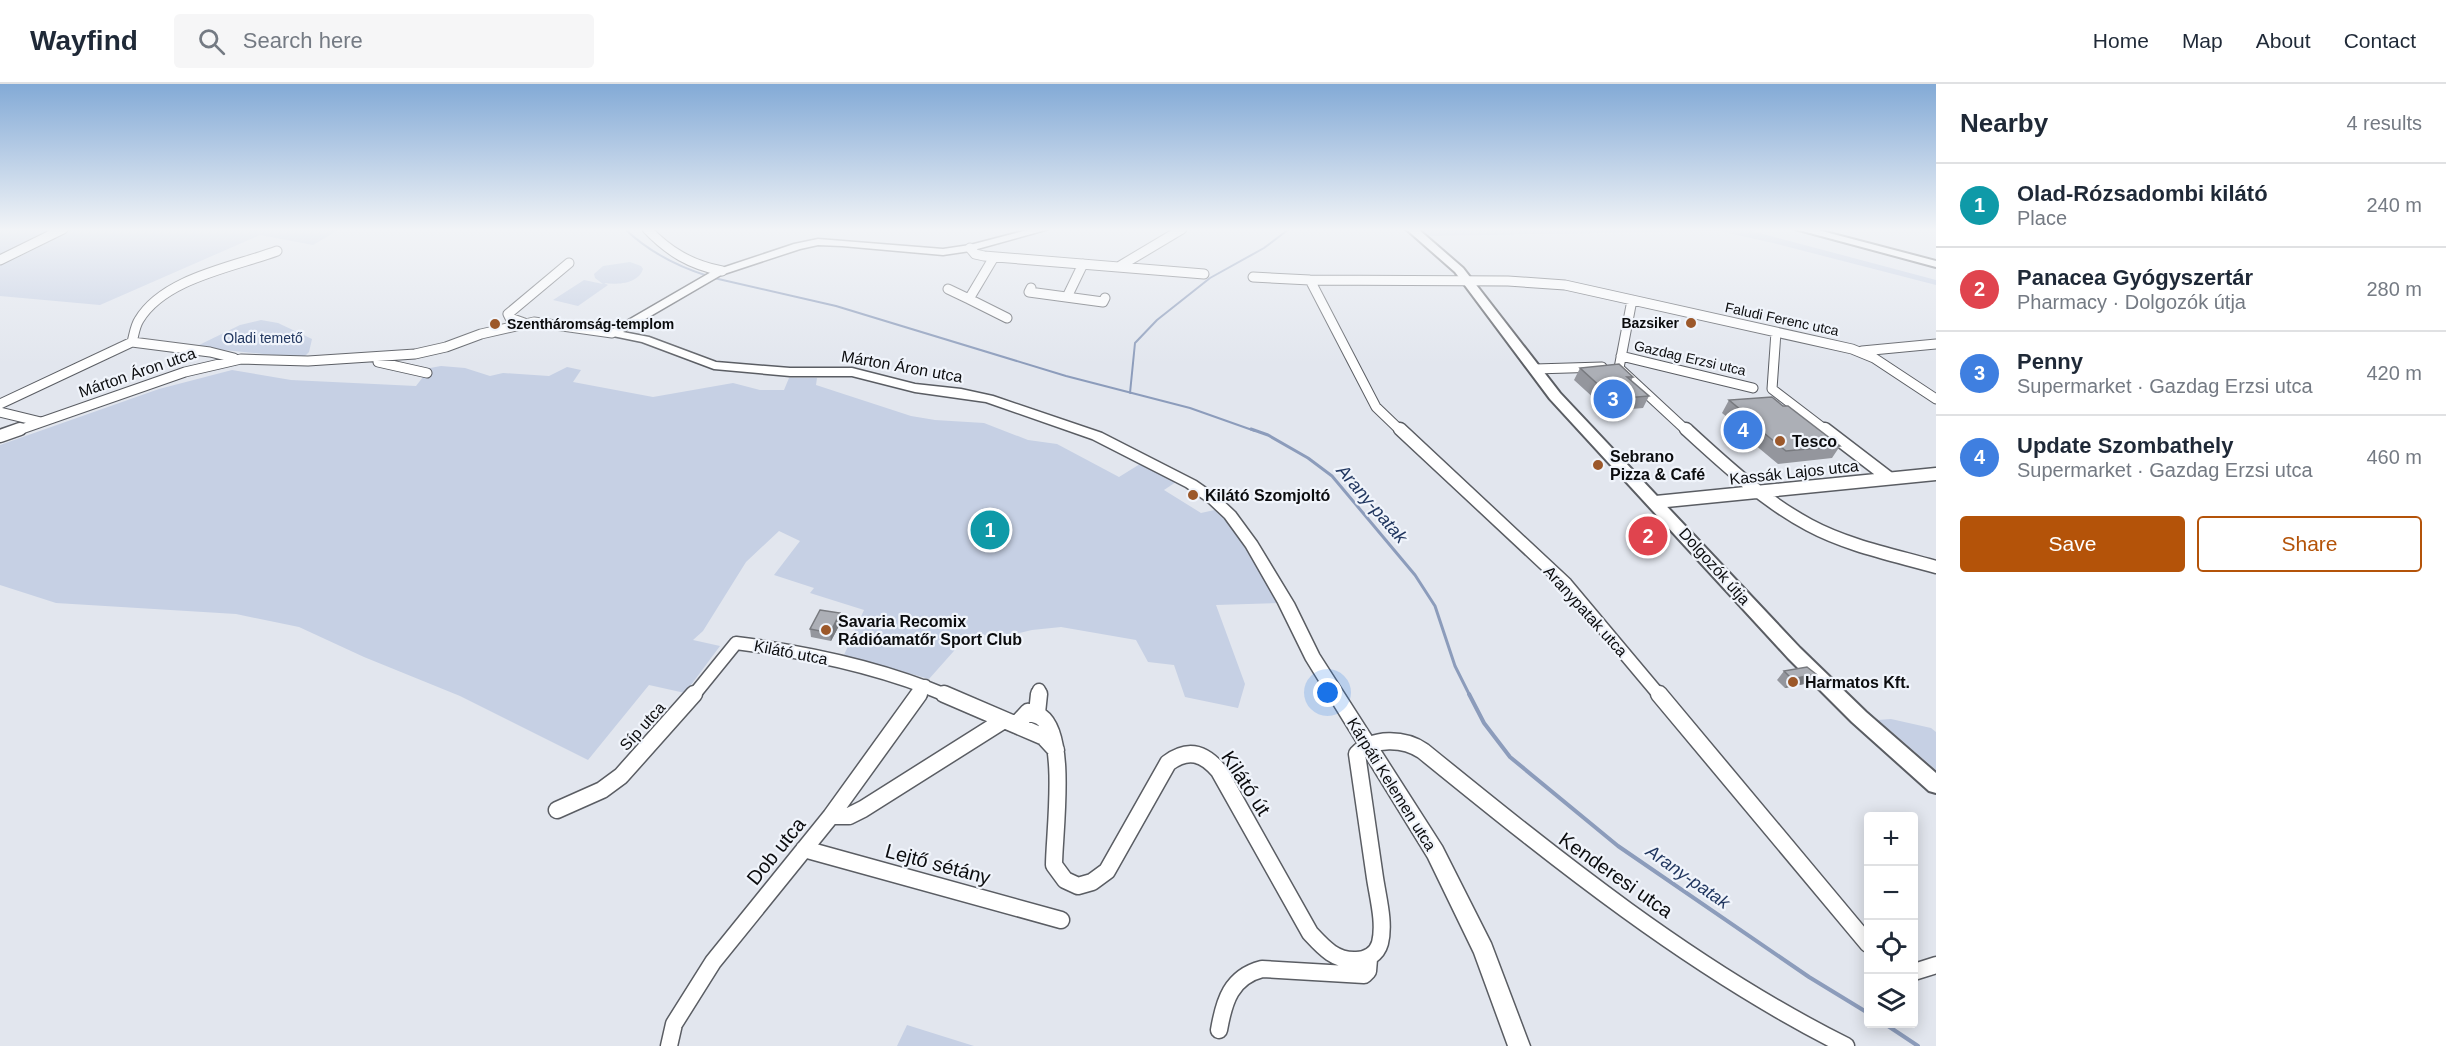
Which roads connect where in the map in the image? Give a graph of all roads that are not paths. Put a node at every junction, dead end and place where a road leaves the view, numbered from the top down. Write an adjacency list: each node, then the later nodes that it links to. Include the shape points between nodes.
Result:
1 (209, 274): 22 (street, via 170,290 148,308 138,320)
2 (556, 274): 18 (street, via 508,314)
3 (716, 274): 16 (street)
4 (984, 274): 14 (street)
5 (1078, 274): 12 (street)
6 (1461, 274): 9 (main road, Dolgozók útja)
7 (1253, 277): 8 (street, Faludi Ferenc utca)
8 (1310, 280): 9 (street, Faludi Ferenc utca); 55 (street, Aranypatak utca, via 1376,407 1566,584)
9 (1468, 281): 15 (street, Faludi Ferenc utca, via 1546,283); 29 (main road, Dolgozók útja)
10 (1031, 288): 12 (street, via 1029,292)
11 (948, 289): 14 (street)
12 (1067, 297): 13 (street, via 1103,302)
13 (1105, 298)
14 (969, 299): 17 (street)
15 (1632, 300): 19 (street, Faludi Ferenc utca); 25 (street, Gazdag Erzsi utca)
16 (648, 312): 20 (street); 21 (street)
17 (1007, 318)
18 (525, 323): 20 (street, Márton Áron utca); 26 (street, Márton Áron utca, via 428,351)
19 (1776, 332): 24 (street, Faludi Ferenc utca); 38 (street, via 1772,388)
20 (612, 333): 21 (street, Márton Áron utca)
21 (631, 337): 39 (street, Márton Áron utca, via 714,365 790,372 852,372 915,388 989,399 1096,436)
22 (132, 342): 27 (street); 33 (street)
23 (1936, 344): 24 (street)
24 (1861, 351): 32 (street, Faludi Ferenc utca)
25 (1621, 356): 28 (street, Gazdag Erzsi utca); 31 (street, Gazdag Erzsi utca)
26 (361, 358): 27 (street, Márton Áron utca); 30 (street, Márton Áron utca)
27 (241, 359): 35 (street, Márton Áron utca, via 185,372)
28 (1619, 368): 29 (street); 40 (street, Gazdag Erzsi utca)
29 (1535, 369): 41 (main road, Dolgozók útja, via 1555,396)
30 (427, 372)
31 (1753, 388)
32 (1936, 399)
33 (0, 404)
34 (0, 412): 35 (street)
35 (41, 422): 36 (street, Márton Áron utca)
36 (0, 436)
37 (1936, 474): 38 (street, Kassák Lajos utca)
38 (1889, 478): 40 (street, Kassák Lajos utca)
39 (1191, 484): 48 (street, Kárpáti Kelemen utca, via 1230,515 1252,545)
40 (1761, 493): 41 (street, Kassák Lajos utca); 42 (street, Gazdag Erzsi utca, via 1822,532)
41 (1656, 502): 50 (main road, Dolgozók útja, via 1802,660)
42 (1936, 567)
43 (736, 643): 44 (street, Kilátó utca, via 846,663); 51 (street, Síp utca, via 621,776 602,790)
44 (925, 686): 47 (street); 52 (street, Dob utca)
45 (1039, 690): 46 (street)
46 (1036, 713): 47 (street, via 1028,712); 49 (street, Kilátó út, via 1043,716 1053,733)
47 (1010, 722): 49 (street, via 1044,737); 52 (street, via 863,809 849,816)
48 (1366, 746): 56 (street, via 1357,754 1382,937); 61 (street, Kárpáti Kelemen utca, via 1416,819 1450,880 1484,950); 62 (street, Kenderesi utca, via 1380,742 1421,750 1554,858 1677,944 1757,997)
49 (1056, 751): 56 (street, Kilátó út, via 1053,851 1058,874 1066,881 1075,886 1087,885 1107,871 1168,763 1181,753 1196,753 1219,771 1310,933 1338,957 1354,961)
50 (1936, 785)
51 (558, 810)
52 (831, 816): 53 (street, Dob utca)
53 (804, 849): 54 (street, Lejtő sétány); 60 (street, Dob utca, via 687,1000 674,1024)
54 (1060, 920)
55 (1864, 938)
56 (1369, 958): 59 (street, via 1364,975 1252,970 1226,994)
57 (1936, 965): 58 (street)
58 (1918, 971)
59 (1219, 1030)
60 (669, 1046)
61 (1519, 1046)
62 (1846, 1046)

